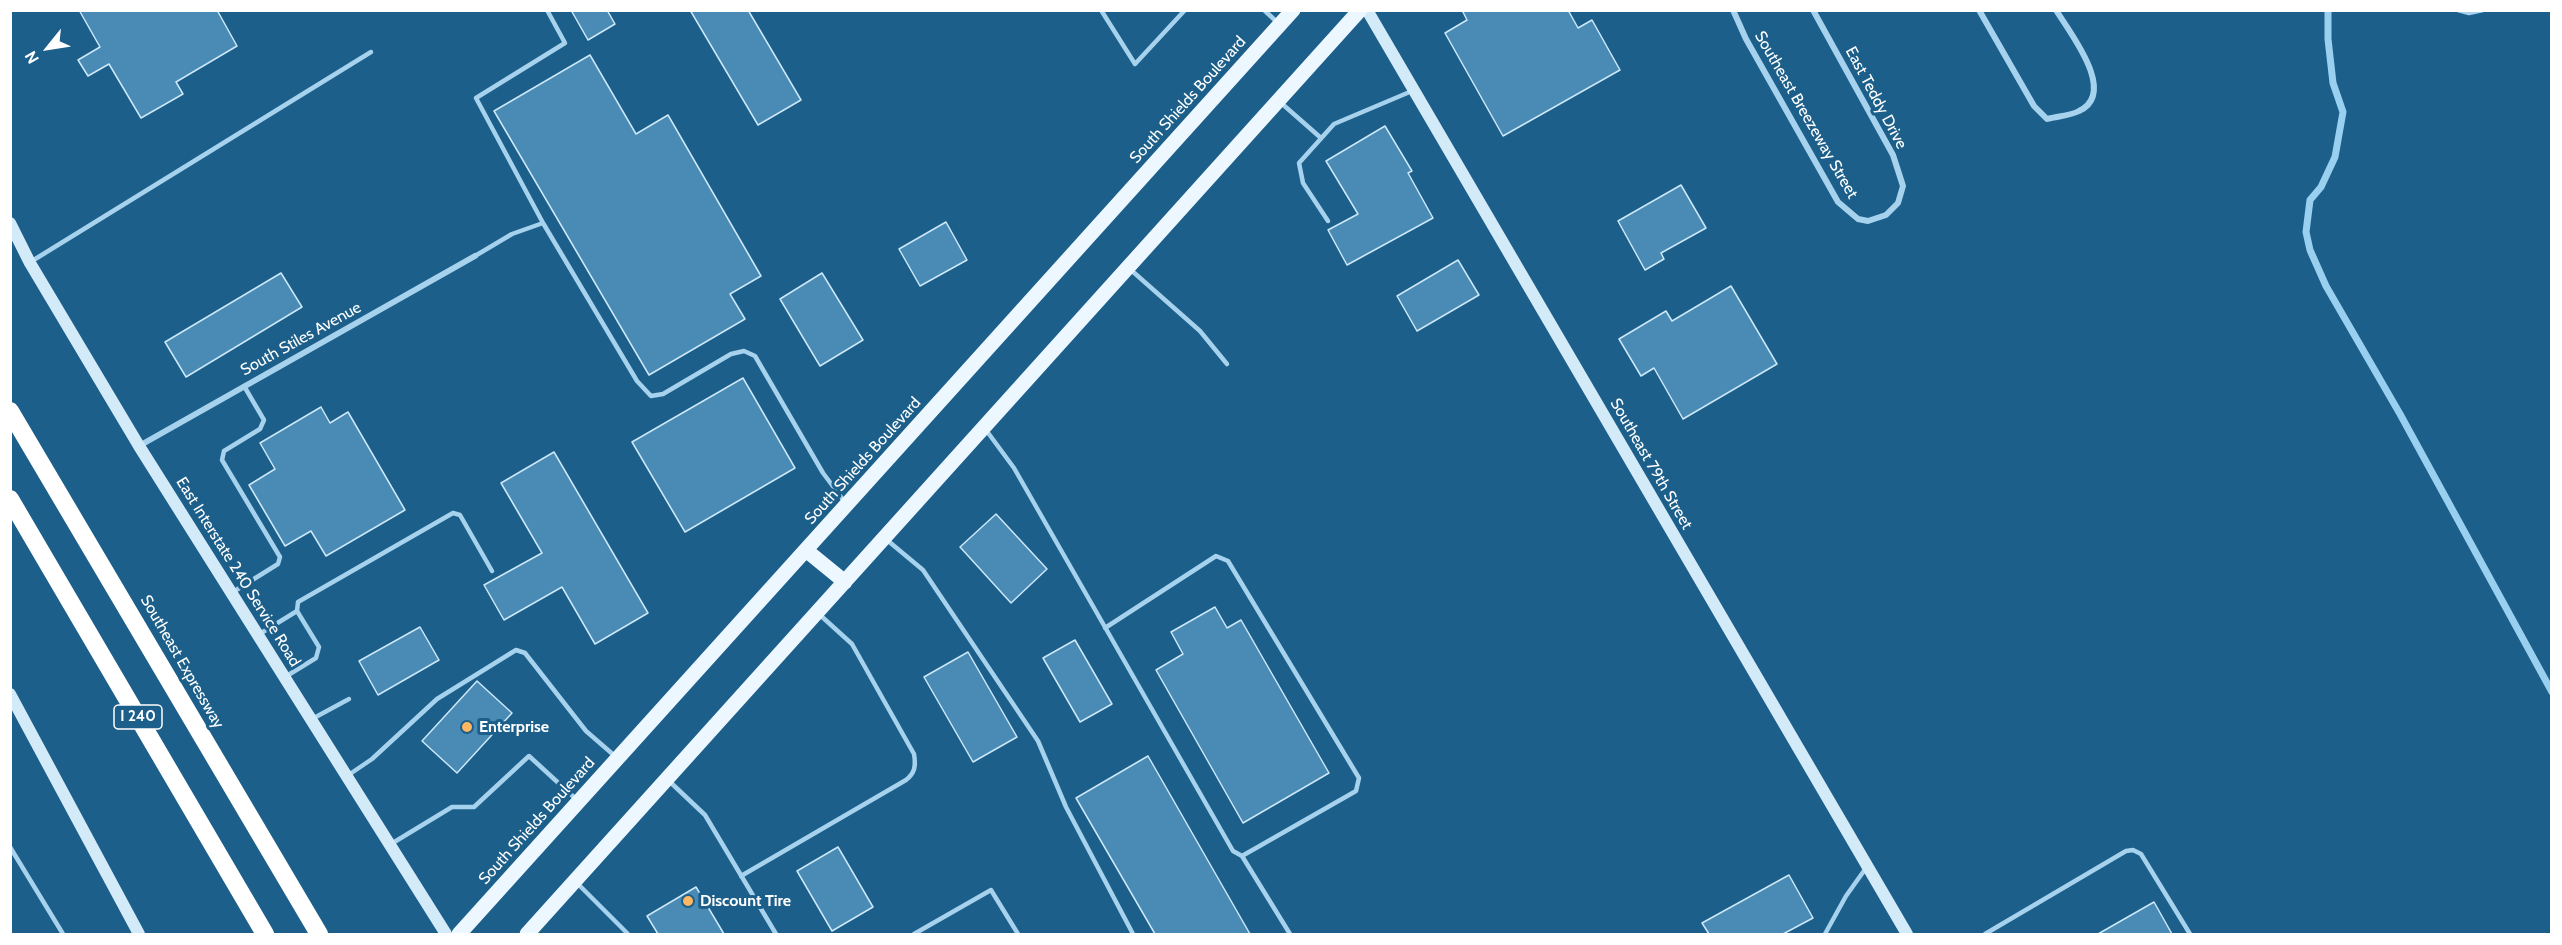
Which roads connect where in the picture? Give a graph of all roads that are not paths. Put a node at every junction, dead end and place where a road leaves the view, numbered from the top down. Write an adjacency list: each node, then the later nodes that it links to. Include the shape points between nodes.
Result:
1 (547, 10): 22 (lane, via 565,43 476,98)
2 (1101, 10): 3 (lane, via 1135,64)
3 (1185, 10)
4 (1264, 10): 14 (lane)
5 (1293, 10): 14 (main road, South Shields Boulevard)
6 (1360, 10): 17 (main road)
7 (1367, 10): 16 (street, Southeast 79th Street)
8 (1733, 10): 20 (street, Southeast Breezeway Street, via 1838,202 1858,219)
9 (1813, 10): 20 (street, East Teddy Drive, via 1893,156 1903,186 1898,202 1886,215)
10 (1979, 10): 11 (street, via 2034,106 2047,119 2080,111 2090,100 2095,81)
11 (2056, 10)
12 (2458, 10): 13 (lane, via 2469,14)
13 (2482, 10)
14 (1280, 24): 32 (main road, South Shields Boulevard)
15 (371, 52): 24 (lane)
16 (1412, 91): 18 (lane, via 1334,124); 54 (street, Southeast 79th Street)
17 (1280, 102): 18 (lane); 25 (main road)
18 (1321, 138): 19 (lane, via 1299,163 1303,183)
19 (1328, 221)
20 (1868, 221)
21 (10, 223): 24 (street, East Interstate 240 Service Road)
22 (543, 223): 23 (lane, via 512,234); 32 (lane, via 637,381 651,396 663,394 731,354 744,351 754,356 818,465)
23 (476, 256): 27 (street, South Stiles Avenue)
24 (30, 263): 30 (street, East Interstate 240 Service Road)
25 (1129, 268): 26 (lane, via 1200,331); 29 (main road)
26 (1227, 364)
27 (244, 386): 30 (street, South Stiles Avenue); 37 (lane, via 264,420 260,429 224,451 222,460 280,557 278,564)
28 (10, 411): 60 (highway, Southeast Expressway / I 240)
29 (985, 427): 33 (main road); 40 (lane, via 1014,468)
30 (139, 446): 37 (street, East Interstate 240 Service Road)
31 (10, 499): 59 (highway, I 240)
32 (848, 506): 34 (main road, South Shields Boulevard)
33 (885, 538): 36 (main road); 68 (lane, via 923,570 1038,741 1066,807)
34 (807, 551): 36 (main road); 47 (main road, South Shields Boulevard)
35 (492, 571): 38 (lane, via 460,515 453,513 298,602)
36 (845, 582): 39 (main road)
37 (231, 593): 41 (street, East Interstate 240 Service Road)
38 (297, 611): 41 (lane); 42 (lane, via 319,647 316,658)
39 (818, 614): 49 (main road); 55 (lane, via 852,644 914,754 916,765 906,780)
40 (1105, 628): 53 (lane, via 1233,851); 53 (lane, via 1216,556 1228,561 1347,758 1359,778 1356,791)
41 (258, 635): 42 (street, East Interstate 240 Service Road)
42 (285, 677): 46 (street, East Interstate 240 Service Road)
43 (10, 694): 45 (street)
44 (349, 699): 46 (lane)
45 (16, 715): 58 (street)
46 (311, 719): 48 (street, East Interstate 240 Service Road)
47 (618, 759): 48 (lane, via 586,731 525,653 516,650 437,699 372,759); 50 (main road, South Shields Boulevard)
48 (347, 776): 51 (street, East Interstate 240 Service Road)
49 (668, 780): 55 (lane, via 705,815); 56 (main road)
50 (579, 802): 51 (lane, via 529,756 474,807 452,807); 62 (main road, South Shields Boulevard)
51 (391, 844): 61 (street, East Interstate 240 Service Road)
52 (10, 847): 57 (lane)
53 (1242, 856): 69 (lane)
54 (1868, 866): 70 (lane); 71 (street, Southeast 79th Street)
55 (741, 876): 65 (lane)
56 (576, 881): 63 (main road); 64 (lane)
57 (63, 934)
58 (140, 934)
59 (265, 934)
60 (319, 934)
61 (446, 934)
62 (459, 934)
63 (527, 934)
64 (628, 934)
65 (776, 934)
66 (914, 934): 67 (lane, via 992,890)
67 (1018, 934)
68 (1133, 934)
69 (1290, 934)
70 (1826, 934)
71 (1908, 934)
72 (1985, 934): 73 (lane, via 2133,850 2142,855)
73 (2190, 934)

